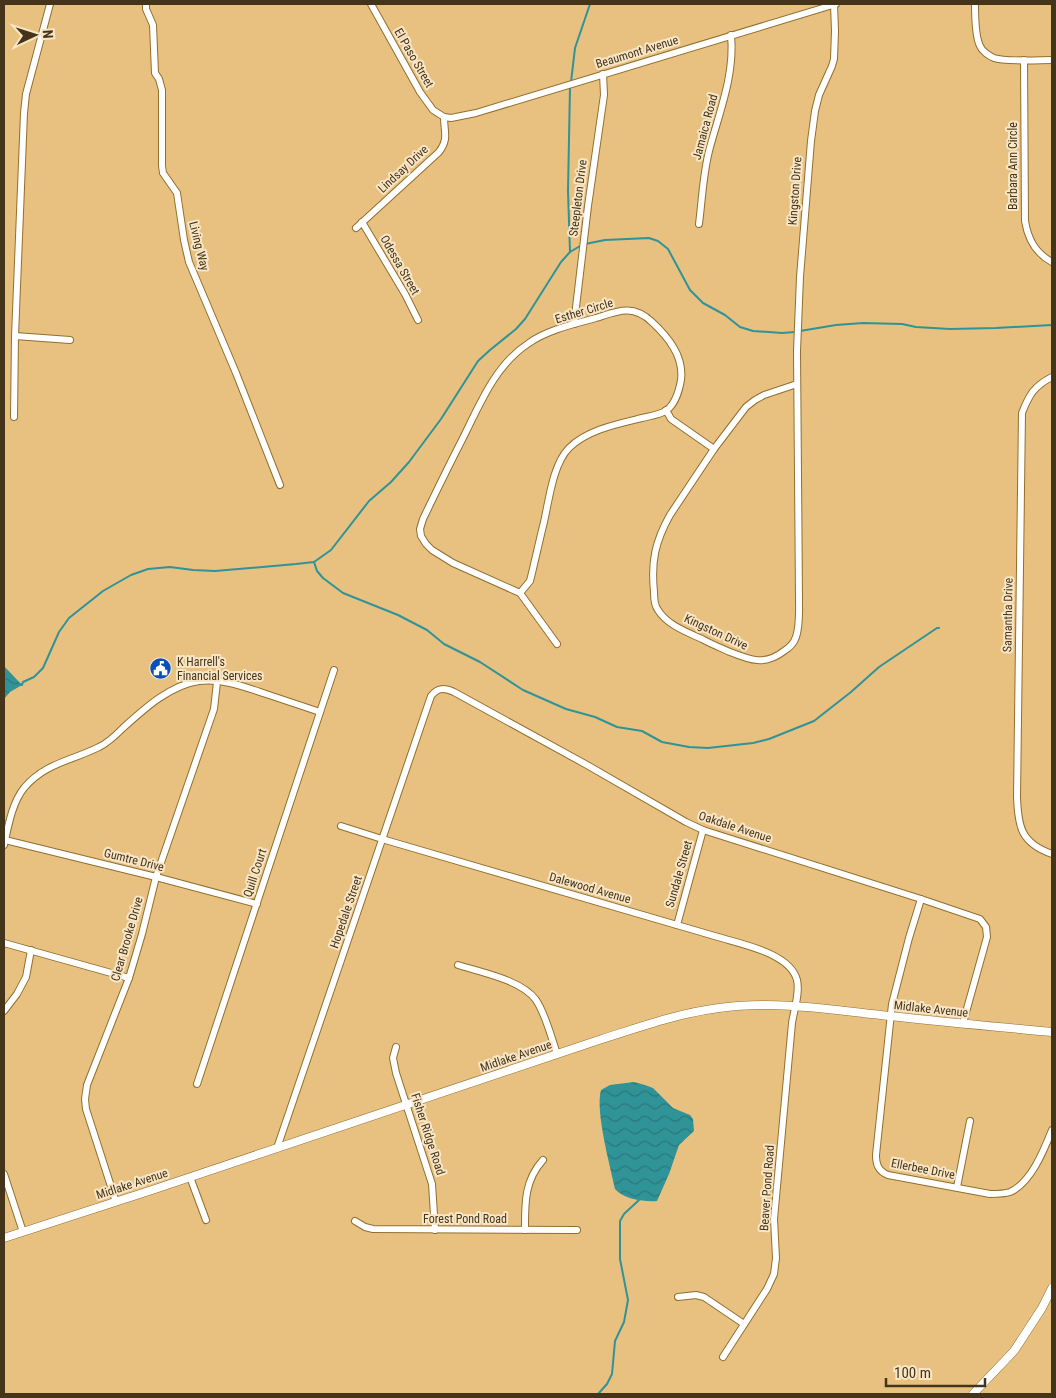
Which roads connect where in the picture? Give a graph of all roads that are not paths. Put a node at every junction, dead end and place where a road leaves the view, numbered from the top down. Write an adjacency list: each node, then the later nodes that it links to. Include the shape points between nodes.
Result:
1 (50, 4): 17 (street, via 26,94)
2 (146, 4): 24 (street, Living Way, via 152,25 155,73 162,90 163,173 177,192 189,262)
3 (371, 4): 10 (street, El Paso Street, via 420,92 433,110)
4 (835, 4): 6 (street, Beaumont Avenue); 20 (street, Kingston Drive, via 834,59 819,95 810,140 800,277)
5 (975, 4): 7 (street, via 978,39 983,51 995,59)
6 (731, 35): 9 (street, Beaumont Avenue); 12 (street, Jamaica Road, via 728,82 709,152)
7 (1024, 60): 8 (street); 14 (street, Barbara Ann Circle, via 1025,221 1027,234 1036,250)
8 (1052, 60)
9 (602, 74): 10 (street, Beaumont Avenue, via 476,113); 16 (street, Steepleton Drive, via 604,95)
10 (444, 117): 11 (street, Lindsay Drive, via 445,142 439,152)
11 (362, 222): 13 (street, Lindsay Drive); 15 (street, Odessa Street)
12 (699, 224)
13 (356, 228)
14 (1052, 262)
15 (418, 320)
16 (574, 324): 21 (street, Esther Circle, via 628,310 635,310 652,322 676,351 681,366 677,396); 25 (street, Esther Circle, via 531,341 502,368 486,392 420,528 421,536 432,550)
17 (15, 336): 18 (street); 22 (street)
18 (70, 340)
19 (1052, 377): 35 (street, Samantha Drive, via 1039,384 1028,396 1022,413 1018,778 1019,825 1031,843)
20 (798, 384): 23 (street, Kingston Drive, via 755,400 742,411); 23 (street, Kingston Drive, via 798,626 796,637 787,649 768,659 750,660 708,643 665,619 655,604 653,567 657,541 670,515)
21 (666, 410): 23 (street, via 671,419); 25 (street, via 597,431 578,439 567,450 553,480 530,581)
22 (14, 417)
23 (714, 449)
24 (280, 485)
25 (520, 593): 26 (street, Esther Circle)
26 (557, 644)
27 (334, 670): 30 (street, Quill Court)
28 (217, 682): 30 (street, via 240,686); 34 (street, via 200,681 185,685 157,699 100,747 34,777 22,790 11,814); 36 (street, Clear Brooke Drive, via 214,709)
29 (441, 689): 32 (street, Oakdale Avenue, via 454,692); 33 (street, Hopedale Street, via 431,696)
30 (320, 712): 38 (street, Quill Court)
31 (341, 826): 33 (street, Dalewood Avenue)
32 (703, 830): 37 (street, Oakdale Avenue); 39 (street, Sundale Street)
33 (382, 839): 39 (street, Dalewood Avenue); 55 (street, Hopedale Street)
34 (4, 842): 36 (street, Gumtre Drive)
35 (1050, 854)
36 (156, 877): 38 (street, Gumtre Drive); 43 (street, Clear Brooke Drive)
37 (921, 899): 46 (street, Ellerbee Drive); 47 (street, Oakdale Avenue, via 974,916 986,927 987,937)
38 (257, 904): 51 (street, Quill Court)
39 (676, 924): 44 (street, Dalewood Avenue, via 766,952 786,964 797,981)
40 (4, 943): 41 (street)
41 (31, 950): 43 (street); 45 (street, via 26,977)
42 (458, 965): 50 (street, via 515,983 526,990 537,1001)
43 (129, 978): 60 (street, Clear Brooke Drive, via 87,1085 85,1099)
44 (795, 1006): 46 (street, Midlake Avenue); 50 (street, Midlake Avenue, via 747,1005 701,1011); 70 (street, Beaver Pond Road, via 774,1219 776,1265 767,1289)
45 (4, 1011)
46 (890, 1016): 47 (street, Midlake Avenue); 59 (street, Ellerbee Drive, via 876,1155 879,1169 888,1175)
47 (963, 1024): 48 (street, Midlake Avenue)
48 (1052, 1032)
49 (396, 1046): 52 (street, Fisher Ridge Road, via 394,1064)
50 (557, 1054): 52 (street, Midlake Avenue)
51 (197, 1084)
52 (407, 1105): 55 (street, Midlake Avenue); 63 (street, Fisher Ridge Road, via 432,1184)
53 (970, 1121): 59 (street)
54 (1052, 1130): 59 (street, Ellerbee Drive, via 1031,1173 1011,1192 990,1194)
55 (277, 1148): 58 (street, Midlake Avenue)
56 (543, 1160): 64 (street, via 530,1180 526,1194)
57 (4, 1174): 66 (street)
58 (190, 1177): 60 (street, Midlake Avenue); 61 (street)
59 (957, 1187)
60 (116, 1202): 66 (street, Midlake Avenue)
61 (206, 1220)
62 (355, 1221): 63 (street, Forest Pond Road, via 374,1229)
63 (435, 1230): 64 (street, Forest Pond Road)
64 (524, 1230): 65 (street, Forest Pond Road)
65 (577, 1230)
66 (23, 1232): 67 (street, Midlake Avenue)
67 (4, 1238)
68 (1052, 1288): 72 (street, via 1014,1351)
69 (678, 1297): 70 (street, via 704,1297)
70 (744, 1324): 71 (street, Beaver Pond Road)
71 (722, 1357)
72 (974, 1394)

